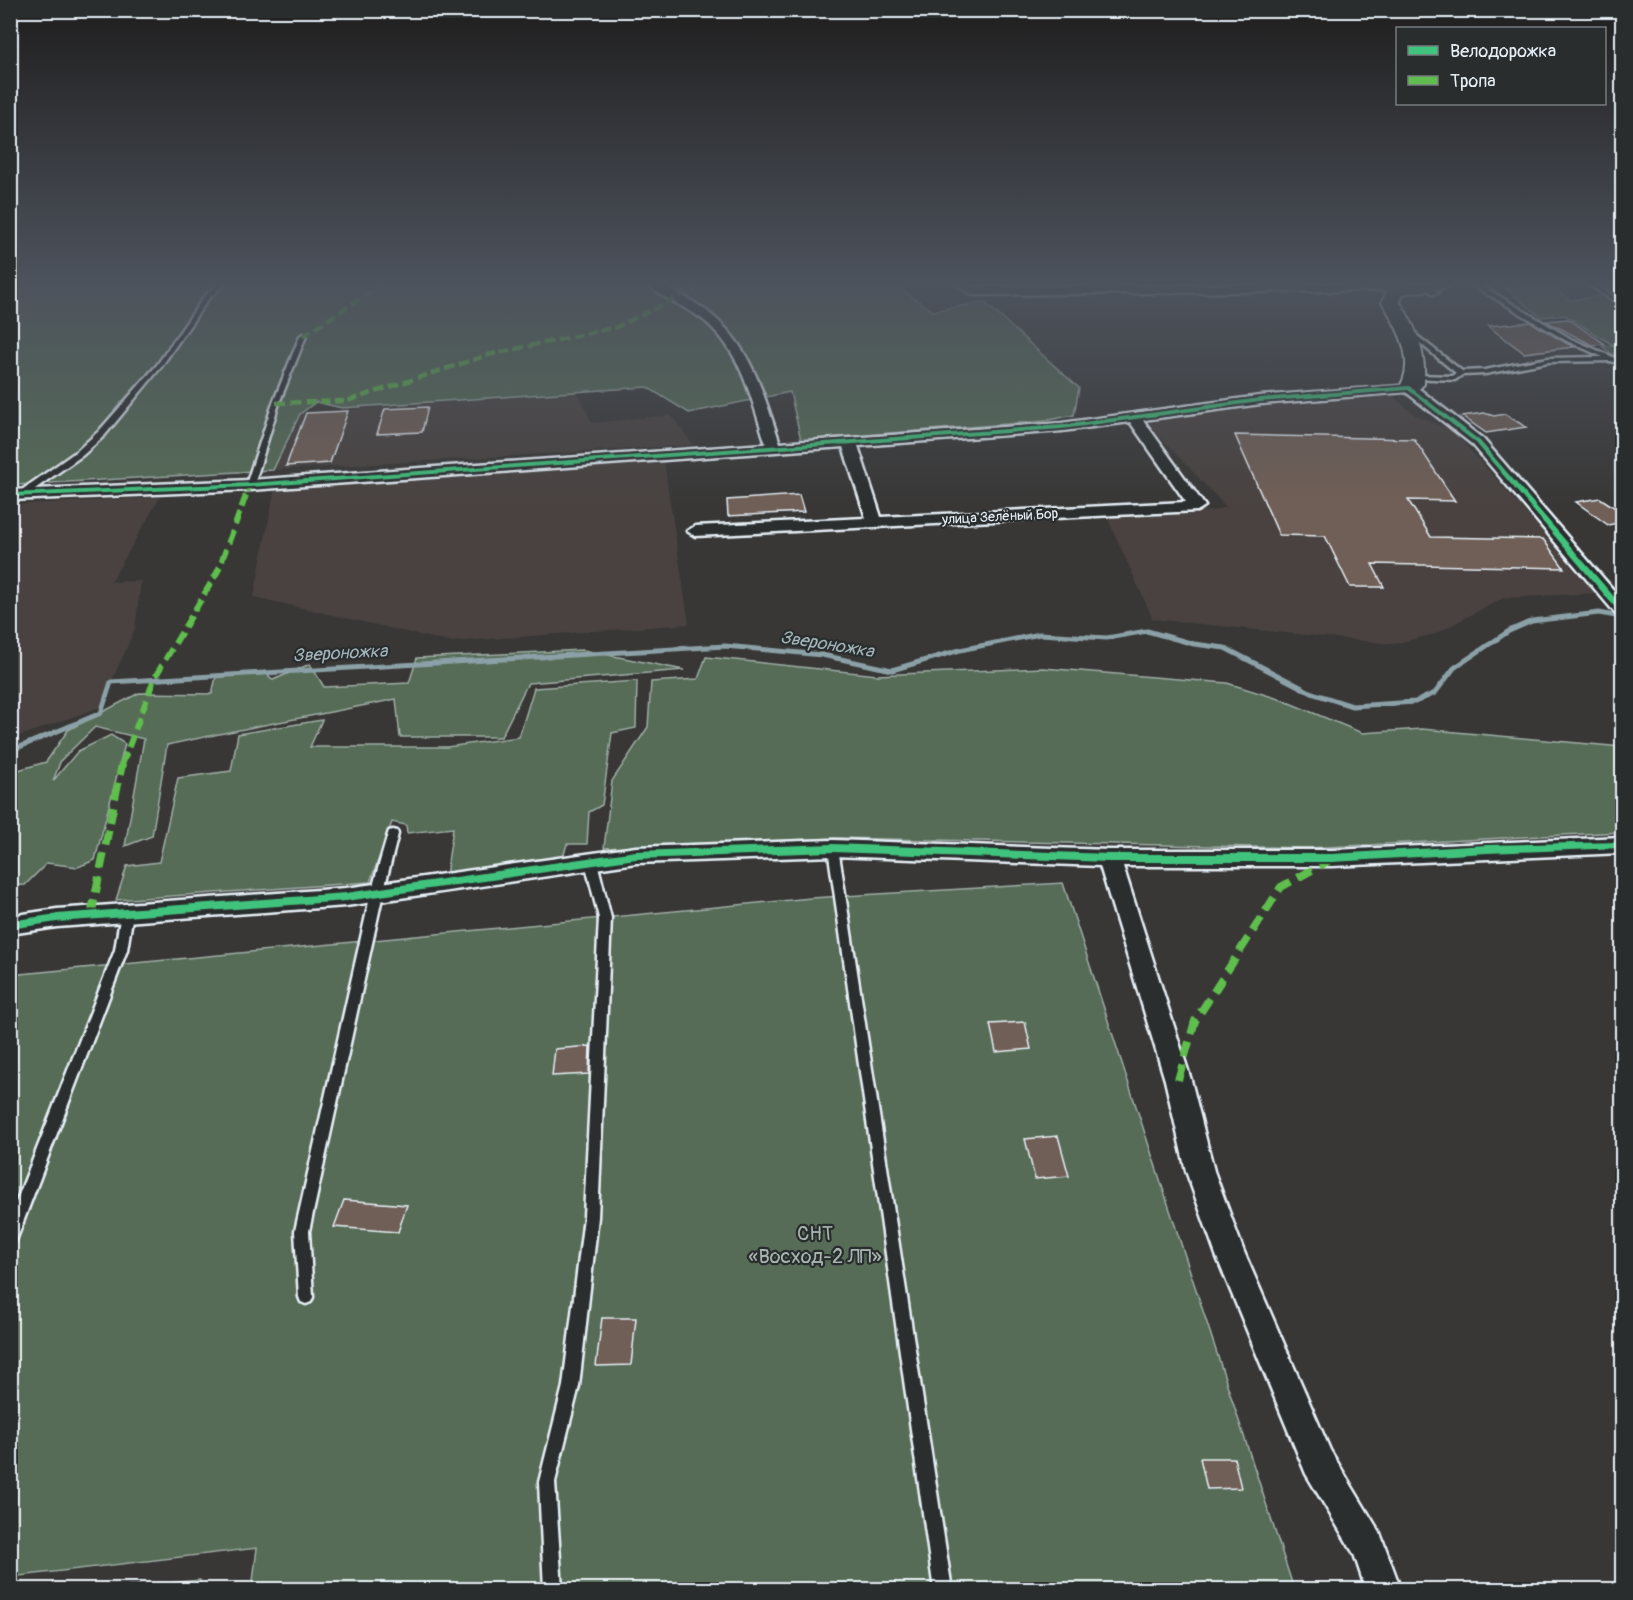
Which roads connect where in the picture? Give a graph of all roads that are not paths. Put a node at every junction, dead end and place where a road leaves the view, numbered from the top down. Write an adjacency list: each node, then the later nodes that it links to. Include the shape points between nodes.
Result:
1 (165, 358): 16 (lane, via 102,434)
2 (294, 358): 15 (lane)
3 (743, 358): 14 (street)
4 (1415, 358): 11 (street)
5 (1442, 358): 10 (lane)
6 (1610, 358): 8 (lane)
7 (1623, 358): 8 (lane)
8 (1613, 359): 9 (lane); 10 (lane, via 1548,360)
9 (1623, 363)
10 (1461, 373): 11 (lane, via 1455,378)
11 (1412, 383): 12 (street); 19 (street, via 1478,442)
12 (1134, 418): 13 (street); 17 (street, улица Зелёный Бор, via 1197,506)
13 (849, 442): 14 (street); 17 (street)
14 (774, 447): 15 (street)
15 (250, 485): 16 (street)
16 (16, 494)
17 (875, 522): 18 (street, улица Зелёный Бор)
18 (695, 531)
19 (1623, 610)
20 (393, 834): 25 (lane)
21 (1623, 845): 23 (street, via 1332,858)
22 (833, 848): 23 (street); 24 (street, via 636,855); 31 (lane)
23 (1109, 858): 32 (street, via 1178,1080 1200,1171 1231,1255 1318,1462 1368,1545)
24 (591, 862): 25 (street); 30 (lane, via 605,918 591,1217 571,1386 547,1482)
25 (377, 893): 26 (street); 29 (lane, via 302,1231)
26 (127, 913): 27 (street); 28 (lane, via 121,950)
27 (10, 925)
28 (10, 1238)
29 (306, 1297)
30 (553, 1590)
31 (943, 1590)
32 (1384, 1590)

